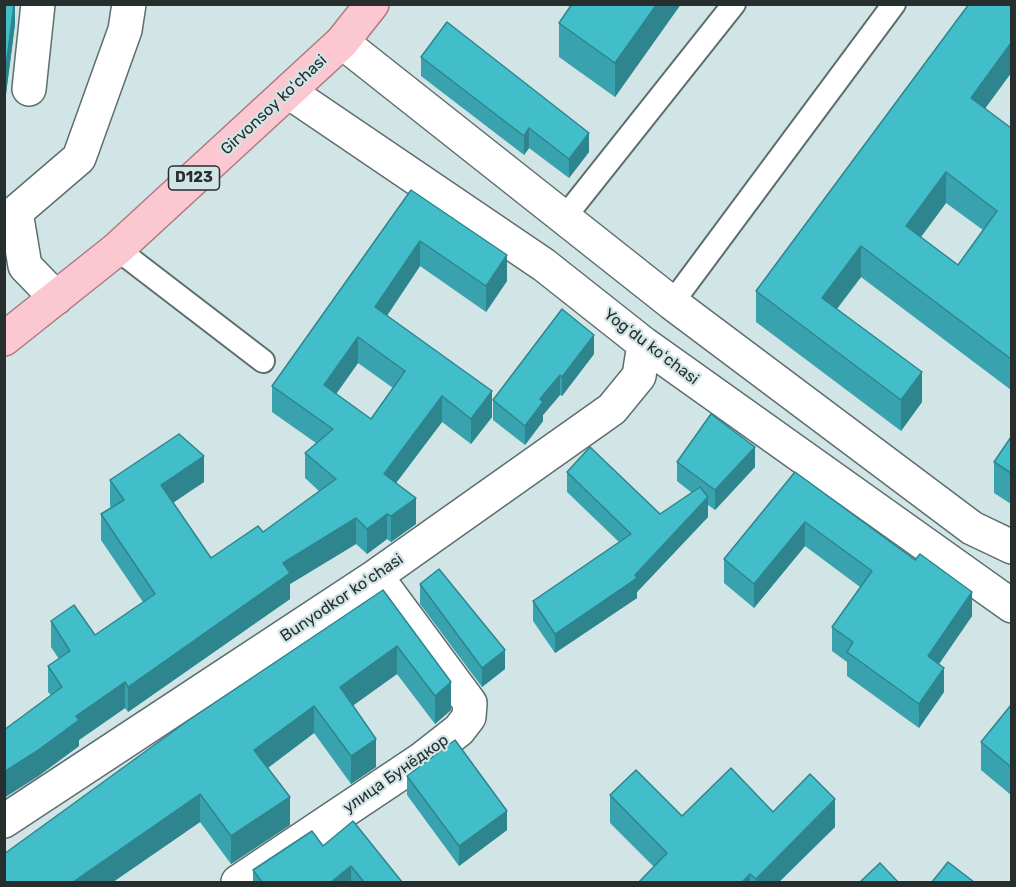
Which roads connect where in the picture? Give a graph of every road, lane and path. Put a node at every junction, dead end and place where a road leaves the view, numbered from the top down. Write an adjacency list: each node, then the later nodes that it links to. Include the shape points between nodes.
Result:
1 (38, 4): 7 (street)
2 (129, 4): 11 (street, via 124,30 79,158 16,213 25,266)
3 (372, 4): 6 (main road, Girvonsoy koʻchasi / D123)
4 (734, 4): 9 (lane)
5 (894, 4): 12 (lane)
6 (342, 42): 8 (main road, Girvonsoy koʻchasi / D123); 9 (street)
7 (29, 89)
8 (289, 92): 10 (main road, Girvonsoy koʻchasi / D123); 14 (street, Yogʻdu koʻchasi, via 544,265)
9 (564, 218): 12 (street)
10 (117, 249): 11 (main road, Girvonsoy koʻchasi / D123); 15 (lane)
11 (56, 298): 13 (main road, Girvonsoy koʻchasi / D123)
12 (672, 303): 16 (street, via 972,528)
13 (4, 339)
14 (644, 344): 17 (street, Bunyodkor koʻchasi, via 639,376 612,410); 18 (street, Yogʻdu koʻchasi)
15 (263, 361)
16 (1011, 547)
17 (376, 576): 19 (street, Bunyodkor koʻchasi); 20 (street, улица Бунёдкор, via 470,703 469,717 459,730 422,759)
18 (1011, 606)
19 (4, 821)
20 (238, 882)

